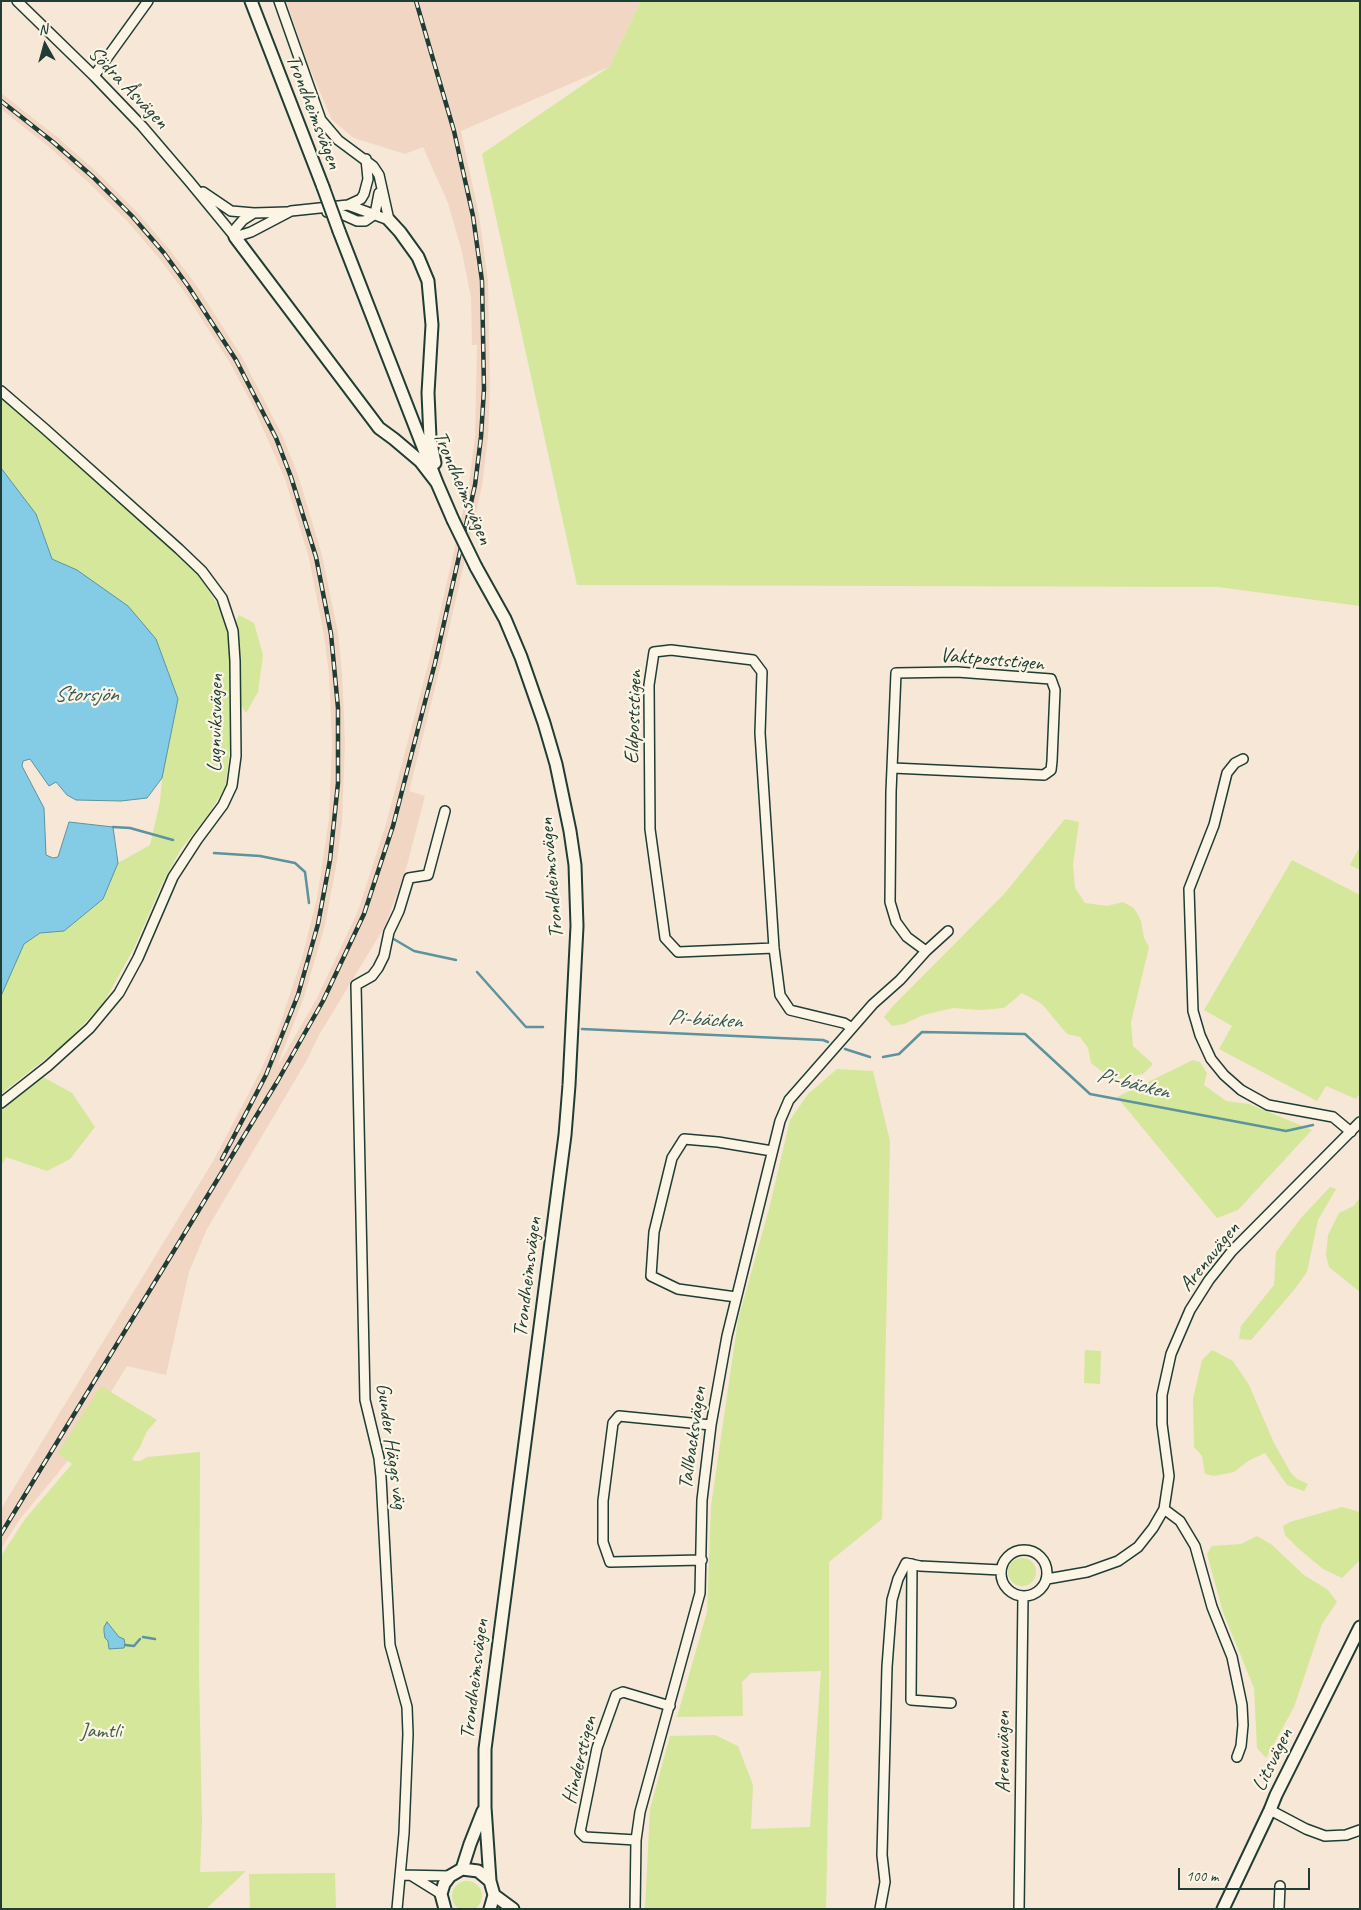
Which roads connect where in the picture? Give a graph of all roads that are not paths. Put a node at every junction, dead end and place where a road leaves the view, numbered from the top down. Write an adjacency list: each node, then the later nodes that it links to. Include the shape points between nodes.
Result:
1 (17, 1): 5 (street, Södra Åsvägen)
2 (148, 1): 5 (street)
3 (251, 1): 17 (main road, Trondheimsvägen, bridge)
4 (279, 1): 6 (street, via 321,120 338,140)
5 (94, 76): 7 (street, Södra Åsvägen)
6 (366, 159): 8 (street, via 379,175); 9 (street, via 368,179 364,194)
7 (189, 181): 12 (street, Södra Åsvägen, via 231,211); 15 (street, Södra Åsvägen)
8 (380, 187): 13 (street); 14 (street)
9 (348, 205): 10 (street); 13 (street)
10 (312, 210): 11 (street, Södra Åsvägen); 13 (street, via 339,213 356,221 365,221)
11 (291, 211): 12 (street, Södra Åsvägen); 15 (street)
12 (254, 213): 15 (street, via 236,228)
13 (375, 214): 14 (street)
14 (388, 220): 17 (main road, via 418,257 428,281 432,325 428,393 430,438)
15 (235, 237): 17 (main road, via 379,428 420,461)
16 (1, 391): 25 (street, Lugnviksvägen, via 179,549 202,571 222,598 233,631 236,756 232,786 223,805 173,877 119,993 90,1028)
17 (439, 488): 41 (main road, Trondheimsvägen, bridge, via 524,665 558,773 575,865 577,926 569,1085 496,1662 486,1749)
18 (1243, 758): 27 (street, via 1227,773 1214,825 1189,889 1193,1012 1211,1059 1241,1090 1268,1105 1333,1117)
19 (893, 768): 19 (street, Vaktpoststigen, via 896,673 957,672 1051,679 1055,690 1052,761 1051,770 1044,775); 23 (street, Vaktpoststigen, via 890,902 896,922 907,937)
20 (445, 811): 46 (street, Gunder Häggs väg, via 428,875 409,878 389,932 384,956 372,976 356,985 365,1400 381,1477 390,1645 407,1707)
21 (948, 931): 23 (street, Tallbacksvägen)
22 (774, 948): 22 (street, Eldpoststigen, via 760,733 762,672 753,660 671,650 654,652 649,685 650,829 665,938 678,952); 24 (street, Eldpoststigen, via 780,995 790,1010)
23 (926, 951): 24 (street, Tallbacksvägen, via 900,980)
24 (848, 1025): 28 (street, Tallbacksvägen, via 789,1100)
25 (1, 1103)
26 (1360, 1122): 27 (street, Arenavägen)
27 (1351, 1132): 31 (street, Arenavägen, via 1232,1251 1190,1310 1171,1354 1162,1395 1169,1476)
28 (772, 1151): 29 (street, Tallbacksvägen); 29 (street, via 684,1139 672,1158 656,1222 651,1276 678,1289)
29 (736, 1297): 30 (street, Tallbacksvägen)
30 (711, 1425): 32 (street, Tallbacksvägen, via 702,1500); 32 (street, via 619,1416 613,1423 603,1501 603,1542 610,1562)
31 (1164, 1509): 35 (street, Arenavägen, via 1138,1547 1118,1561 1087,1572); 40 (street, via 1180,1521 1195,1546 1212,1607 1232,1657 1242,1705 1243,1725)
32 (702, 1560): 39 (street, Tallbacksvägen, via 700,1593)
33 (916, 1565): 34 (street); 38 (street, via 911,1700); 57 (street, via 906,1563 892,1600 884,1755 884,1882)
34 (1002, 1570): 35 (street, via 1014,1552 1033,1551 1045,1562); 36 (street, via 1005,1586)
35 (1047, 1579): 36 (street, Arenavägen, via 1038,1591)
36 (1023, 1596): 58 (street, Arenavägen)
37 (1360, 1627): 42 (main road, Litsvägen)
38 (951, 1703)
39 (670, 1706): 44 (street, Tallbacksvägen, via 649,1775); 44 (street, Hinderstigen, via 623,1692 616,1695 597,1748 580,1832 585,1837)
40 (1238, 1757)
41 (485, 1807): 45 (main road, Trondheimsvägen); 49 (main road, Trondheimsvägen)
42 (1270, 1810): 43 (street, via 1325,1836 1346,1835); 59 (main road, Litsvägen)
43 (1360, 1830)
44 (636, 1840): 56 (street, Tallbacksvägen)
45 (462, 1870): 48 (main road); 49 (main road, via 478,1871)
46 (400, 1875): 47 (street); 53 (street, Gunder Häggs väg)
47 (412, 1876): 48 (street); 52 (street)
48 (450, 1876): 52 (main road, via 444,1884)
49 (490, 1881): 51 (main road, Trondheimsvägen)
50 (1280, 1886): 60 (street)
51 (494, 1895): 54 (main road); 55 (main road)
52 (443, 1904)
53 (397, 1909)
54 (490, 1909)
55 (513, 1909)
56 (635, 1909)
57 (880, 1909)
58 (1019, 1909)
59 (1223, 1909)
60 (1279, 1909)

